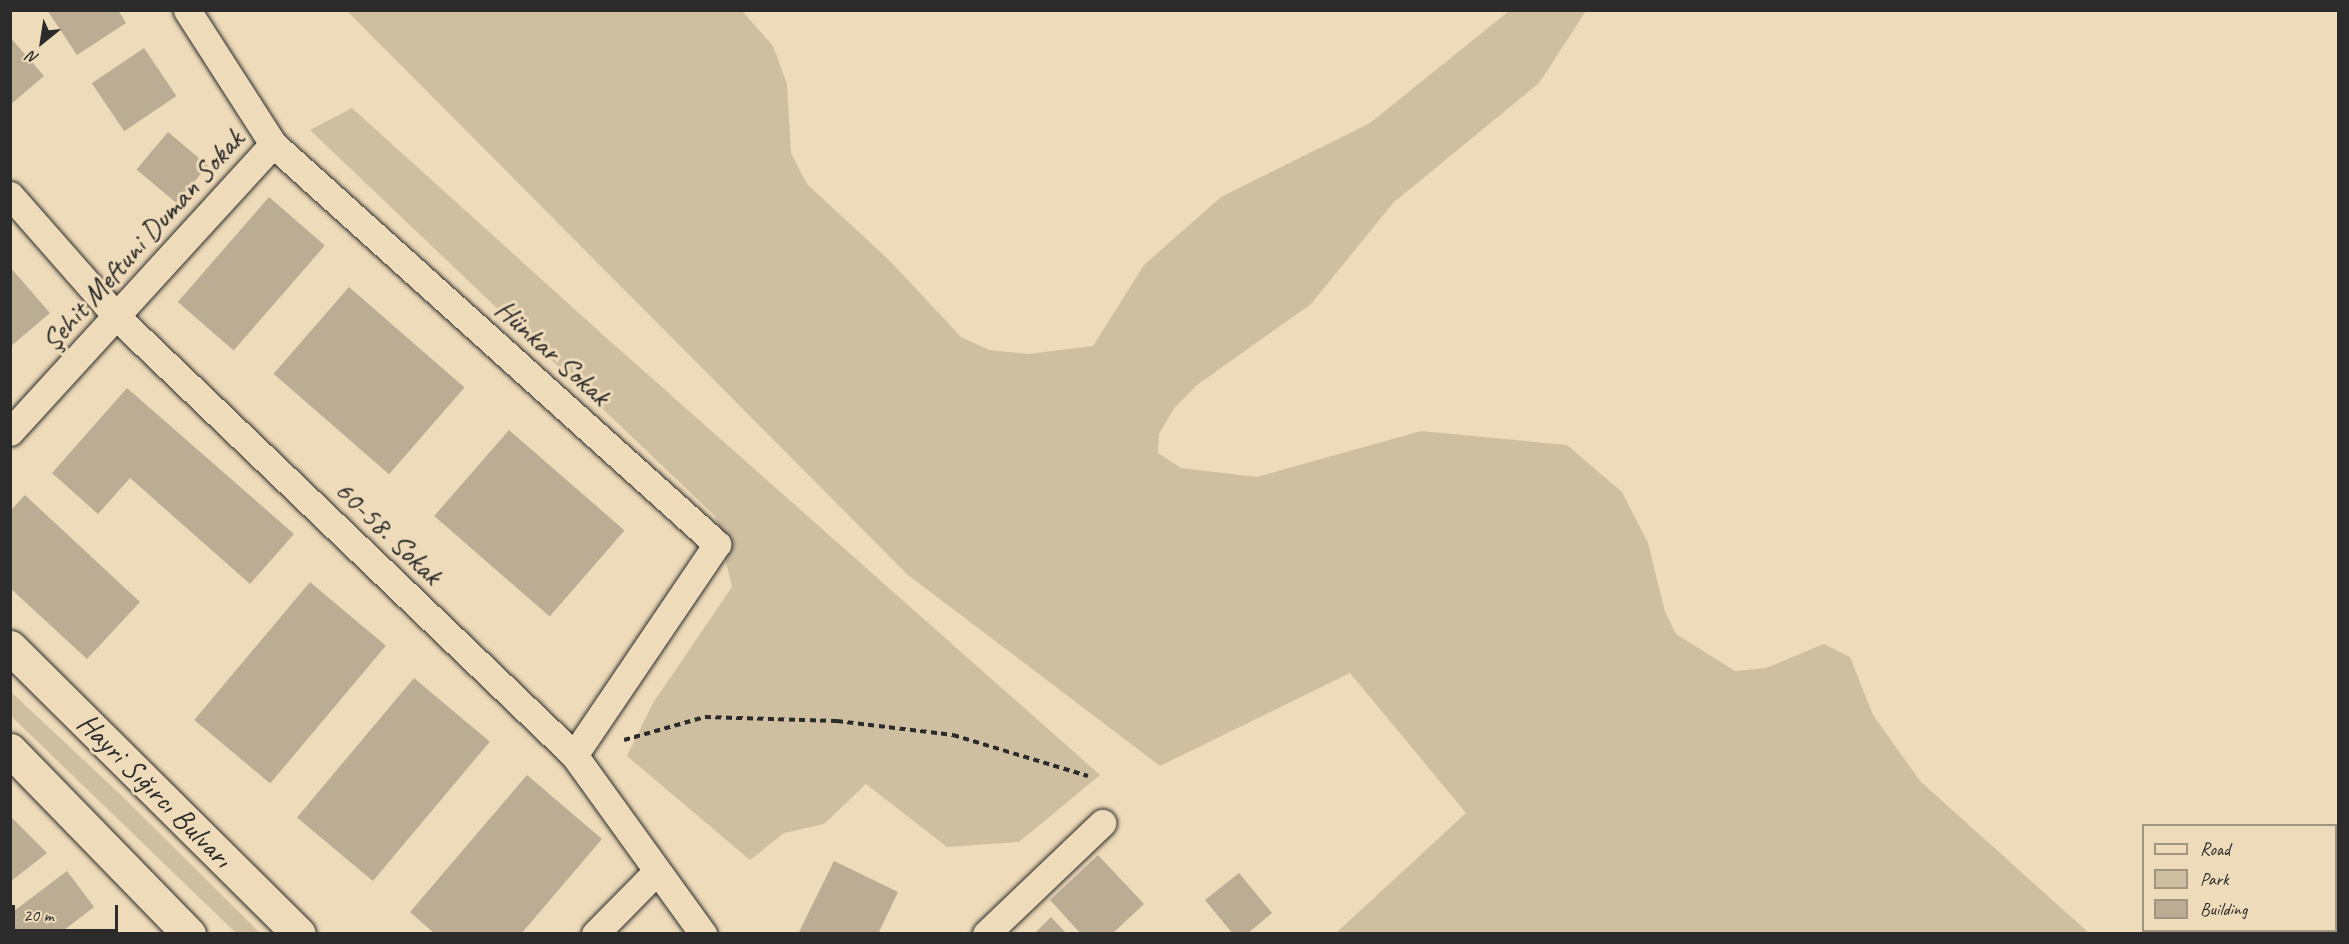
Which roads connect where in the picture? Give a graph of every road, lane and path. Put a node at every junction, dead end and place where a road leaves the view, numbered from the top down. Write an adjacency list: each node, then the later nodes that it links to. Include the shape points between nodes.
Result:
1 (187, 10): 2 (street, Hünkar Sokak)
2 (273, 144): 4 (street, Şehit Meftuni Duman Sokak); 8 (street, Hünkar Sokak, via 717,544)
3 (10, 195): 4 (street, 60-58. Sokak)
4 (119, 319): 5 (street, Şehit Meftuni Duman Sokak); 8 (street, 60-58. Sokak)
5 (10, 432)
6 (10, 648): 13 (street, Hayri Sığırcı Bulvarı)
7 (10, 750): 12 (street)
8 (574, 755): 9 (path, via 705,717 837,721 953,735); 11 (street, 60-58. Sokak)
9 (1088, 776)
10 (1102, 823): 16 (street)
11 (655, 873): 14 (street); 15 (street, 60-58. Sokak)
12 (189, 933)
13 (299, 933)
14 (595, 933)
15 (703, 933)
16 (986, 933)

